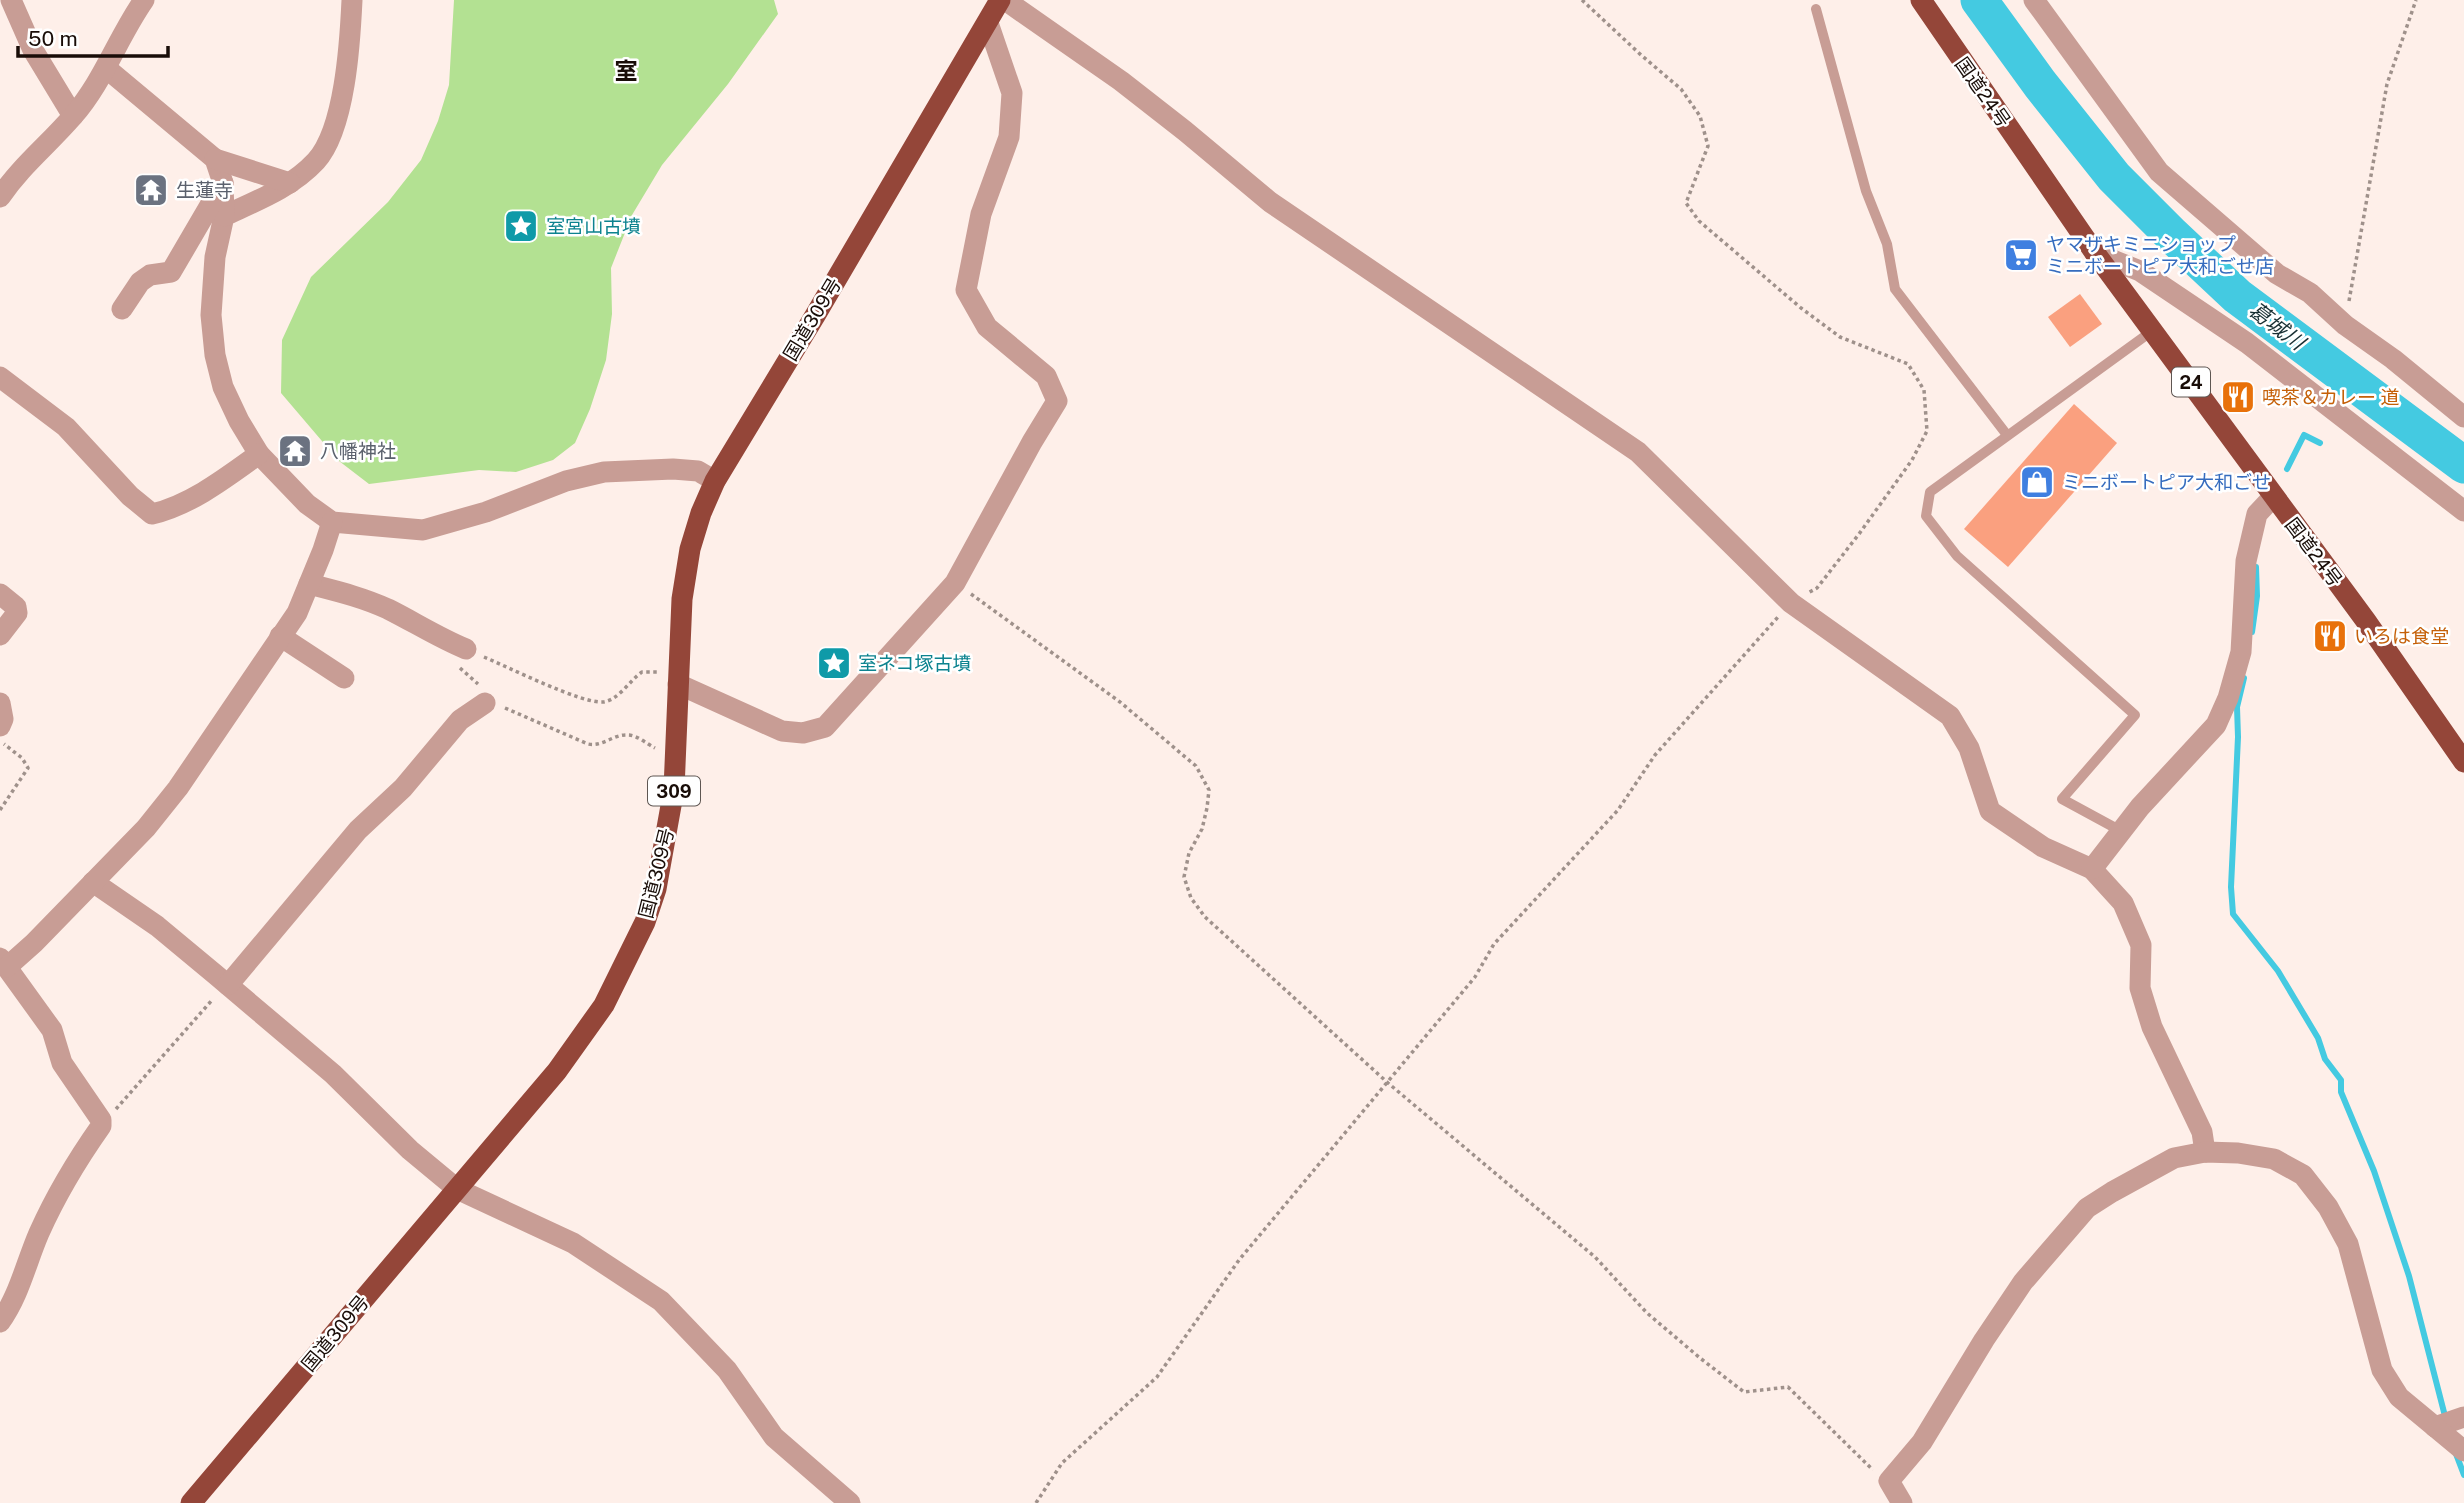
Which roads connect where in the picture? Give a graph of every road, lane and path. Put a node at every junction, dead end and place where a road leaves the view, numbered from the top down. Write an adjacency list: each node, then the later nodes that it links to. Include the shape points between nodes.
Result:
1 (11, 0): 12 (street, via 33,50)
2 (144, 0): 11 (street)
3 (352, 0): 15 (street, via 346,68 329,142 317,160)
4 (1002, 0): 10 (highway, 国道309号 / 309); 33 (street, via 1121,81 1270,202 1638,452)
5 (1582, 0): 33 (path, via 1681,89 1700,116 1708,146 1686,203 1699,221 1840,337 1908,364 1924,390 1927,431 1912,460 1816,588)
6 (1921, 0): 18 (highway, 国道24号 / 24)
7 (2035, 0): 20 (street, via 2159,172 2277,274 2310,293)
8 (2416, 0): 20 (path, via 2387,84)
9 (1816, 9): 24 (lane, via 1866,191 1887,244 1895,289)
10 (988, 23): 26 (highway, 国道309号 / 309); 30 (street, via 1012,93 1009,137 981,214 966,290 987,327 1046,376 1057,401)
11 (106, 68): 12 (street); 13 (street)
12 (73, 116): 16 (street, via 16,173)
13 (215, 159): 14 (street); 15 (street)
14 (223, 183): 17 (street); 19 (street, via 171,272 150,275 140,282)
15 (290, 183): 17 (street)
16 (0, 197)
17 (224, 216): 25 (street, via 215,257 211,315 215,355 228,399)
18 (2095, 253): 21 (highway, 国道24号 / 24); 28 (street, via 2140,271 2247,343)
19 (122, 309)
20 (2345, 325): 23 (street)
21 (2152, 331): 24 (lane); 27 (highway, 国道24号 / 24)
22 (0, 377): 25 (street, via 66,427 152,514 204,491)
23 (2464, 417)
24 (2007, 435): 46 (lane, via 1930,492 1926,516 1957,556 2135,715 2062,799)
25 (259, 454): 29 (street, via 307,504)
26 (715, 481): 29 (street, via 698,471 673,468 604,472 423,530); 38 (highway, 国道309号 / 309, via 691,549 682,599)
27 (2273, 497): 44 (highway, 国道24号 / 24, via 2390,653); 46 (street, via 2257,514 2249,550 2241,652 2228,698 2216,724)
28 (2464, 511)
29 (332, 522): 31 (street)
30 (955, 583): 38 (street, via 825,727 803,733 782,731); 51 (path, via 1120,702 1196,766 1209,790 1202,829 1189,853 1184,877 1191,898 1205,917)
31 (309, 584): 35 (street, via 297,613); 36 (street, via 388,609)
32 (0, 594): 34 (street, via 17,613)
33 (1791, 603): 47 (street, via 1950,716 1969,748 1990,811 2043,847); 51 (path, via 1655,755 1618,810 1494,944 1475,977)
34 (0, 635)
35 (280, 636): 37 (street); 48 (street, via 178,788)
36 (466, 649): 38 (path, via 564,692 603,702 614,698 642,672)
37 (344, 678)
38 (678, 679): 43 (highway, 国道309号 / 309)
39 (0, 703): 41 (street)
40 (485, 703): 43 (path, via 596,746 627,734); 50 (street, via 460,720 403,788 358,830)
41 (0, 726)
42 (0, 741): 45 (path, via 28,768)
43 (675, 759): 54 (highway, 国道309号 / 309, via 656,889 626,964 570,1054)
44 (2464, 762)
45 (0, 810)
46 (2121, 831): 47 (street)
47 (2092, 869): 53 (street, via 2123,903 2141,945 2140,988 2152,1027 2202,1132)
48 (93, 882): 49 (street, via 34,943); 50 (street)
49 (4, 962): 52 (street, via 52,1030 62,1063 98,1114)
50 (228, 985): 52 (path); 54 (street)
51 (1388, 1083): 59 (path, via 1595,1257 1647,1313 1700,1358 1744,1392 1788,1388); 62 (path, via 1239,1260 1157,1377 1062,1463)
52 (101, 1126): 55 (street, via 54,1202)
53 (2205, 1152): 57 (street, via 2274,1159 2302,1175 2328,1207 2348,1244 2382,1370 2399,1397); 59 (street, via 2175,1158 2087,1208 2023,1282 1922,1442)
54 (457, 1189): 60 (highway, 国道309号 / 309); 61 (street, via 573,1243 661,1301 727,1370 774,1437)
55 (0, 1322)
56 (2461, 1418): 57 (street)
57 (2437, 1429): 58 (street)
58 (2464, 1451)
59 (1889, 1481): 63 (street)
60 (191, 1503)
61 (850, 1503)
62 (1036, 1503)
63 (1902, 1503)

